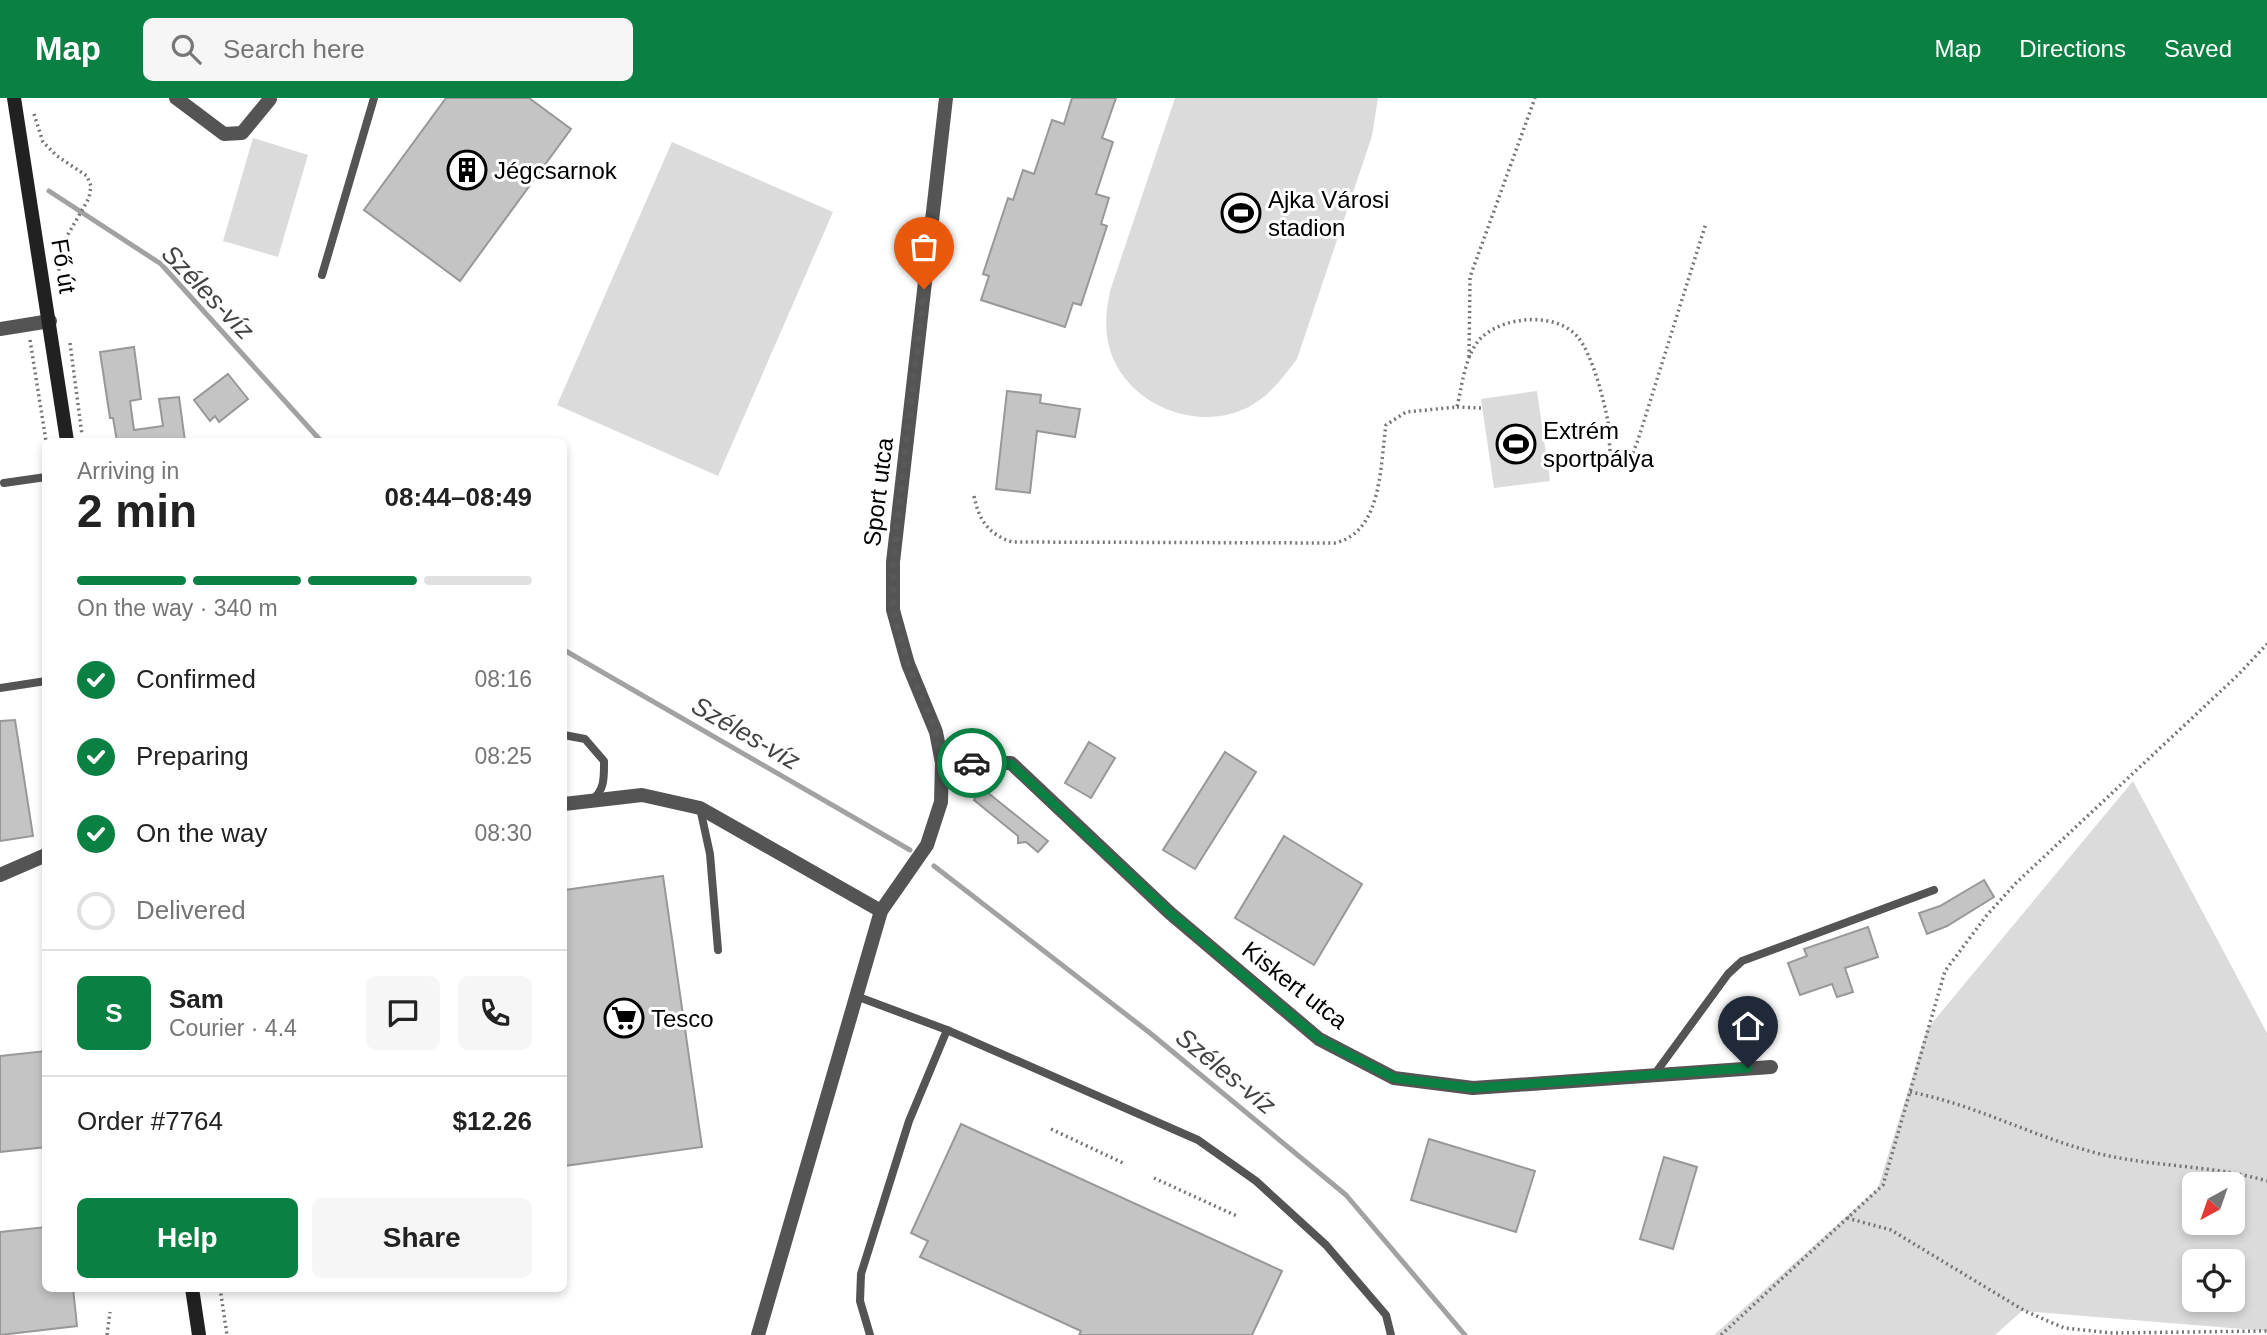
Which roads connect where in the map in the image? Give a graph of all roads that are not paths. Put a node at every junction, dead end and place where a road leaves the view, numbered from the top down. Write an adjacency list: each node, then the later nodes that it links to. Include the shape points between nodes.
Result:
1 (15, 98): 7 (main road, Fő út)
2 (176, 98): 5 (street, via 224,134 242,133)
3 (374, 98): 6 (lane)
4 (946, 98): 15 (street, Sport utca, via 893,562 893,610 908,664 936,732)
5 (270, 99)
6 (322, 275)
7 (50, 321): 8 (street); 9 (main road, Fő út)
8 (0, 329)
9 (67, 438)
10 (42, 477): 11 (lane)
11 (4, 482)
12 (42, 682): 13 (lane)
13 (0, 688)
14 (567, 736): 16 (lane, via 585,739 604,761 600,794)
15 (942, 763): 22 (street, Sport utca, via 941,803 927,845); 27 (street, Kiskert utca, via 1011,764 1170,913 1319,1039 1394,1078 1473,1088)
16 (591, 801): 17 (street); 18 (street, via 642,795)
17 (567, 804)
18 (700, 808): 22 (street); 23 (lane, via 710,854)
19 (42, 858): 20 (street)
20 (0, 875)
21 (1934, 890): 27 (lane, via 1742,961 1727,974)
22 (881, 911): 24 (street, Sport utca)
23 (718, 950)
24 (856, 996): 25 (lane); 30 (street, Sport utca)
25 (947, 1030): 31 (lane, via 909,1121 861,1274 860,1301); 32 (lane, via 1145,1115 1207,1147 1256,1181 1325,1245 1386,1315)
26 (1771, 1067): 27 (street, Kiskert utca)
27 (1654, 1075)
28 (193, 1292): 29 (main road)
29 (199, 1335)
30 (758, 1335)
31 (870, 1335)
32 (1391, 1335)

